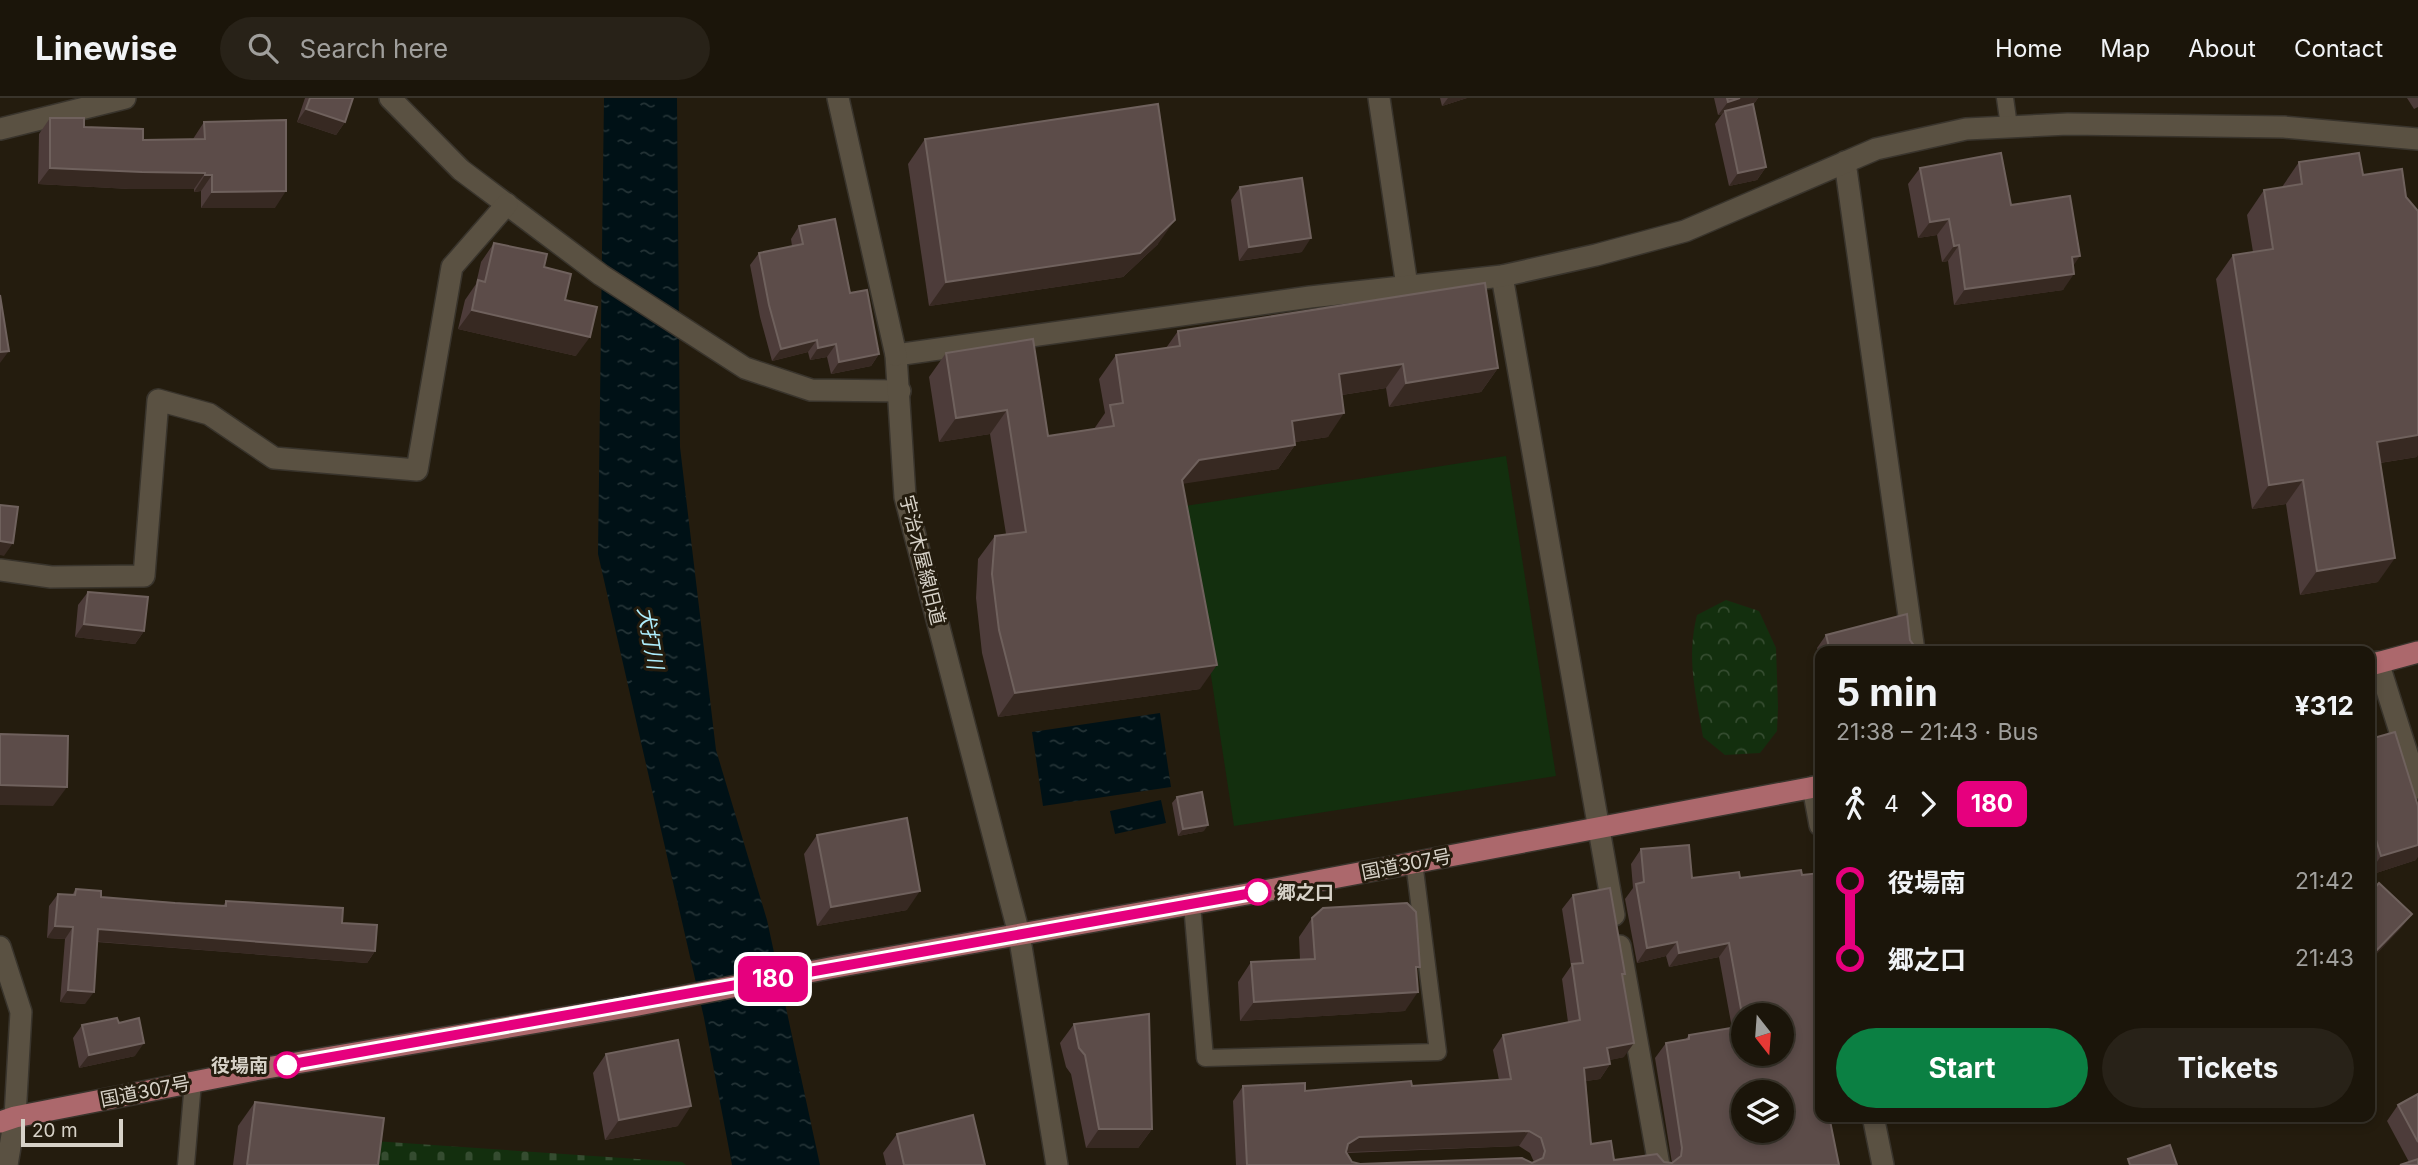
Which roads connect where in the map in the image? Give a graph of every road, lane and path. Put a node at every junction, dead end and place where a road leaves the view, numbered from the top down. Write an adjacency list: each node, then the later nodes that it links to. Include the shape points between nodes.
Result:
1 (125, 98): 7 (street)
2 (390, 98): 10 (street, via 461,170)
3 (838, 98): 13 (street, 宇治木屋線旧道)
4 (1379, 98): 12 (street)
5 (2005, 98): 6 (lane)
6 (2009, 127): 8 (street, via 2284,127); 9 (street, via 1966,129 1876,149)
7 (0, 129)
8 (2418, 139)
9 (1845, 162): 11 (street, via 1685,232); 16 (street)
10 (507, 204): 14 (street, via 601,275 745,368 811,390); 15 (street, via 452,267 417,470 274,458 209,414 158,400 144,576 51,577)
11 (1502, 276): 12 (street); 22 (street)
12 (1407, 286): 13 (street)
13 (896, 355): 14 (street, 宇治木屋線旧道)
14 (900, 391): 25 (street, 宇治木屋線旧道, via 905,497)
15 (0, 570)
16 (1913, 646)
17 (2418, 652): 18 (highway)
18 (2375, 664)
19 (2375, 667): 21 (street)
20 (1815, 786): 22 (highway, 国道307号)
21 (2418, 788)
22 (1598, 828): 23 (highway, 国道307号); 33 (street)
23 (1415, 862): 24 (highway, 国道307号); 24 (lane, via 1438,1052 1205,1058)
24 (1192, 904): 25 (highway, 国道307号)
25 (1019, 934): 27 (highway, 国道307号); 32 (street, 宇治木屋線旧道)
26 (0, 947): 28 (street, via 21,1012)
27 (193, 1082): 28 (highway, 国道307号); 31 (lane)
28 (7, 1119): 30 (street)
29 (1874, 1122): 34 (street)
30 (7, 1165)
31 (186, 1165)
32 (1057, 1165)
33 (1659, 1165)
34 (1883, 1165)

